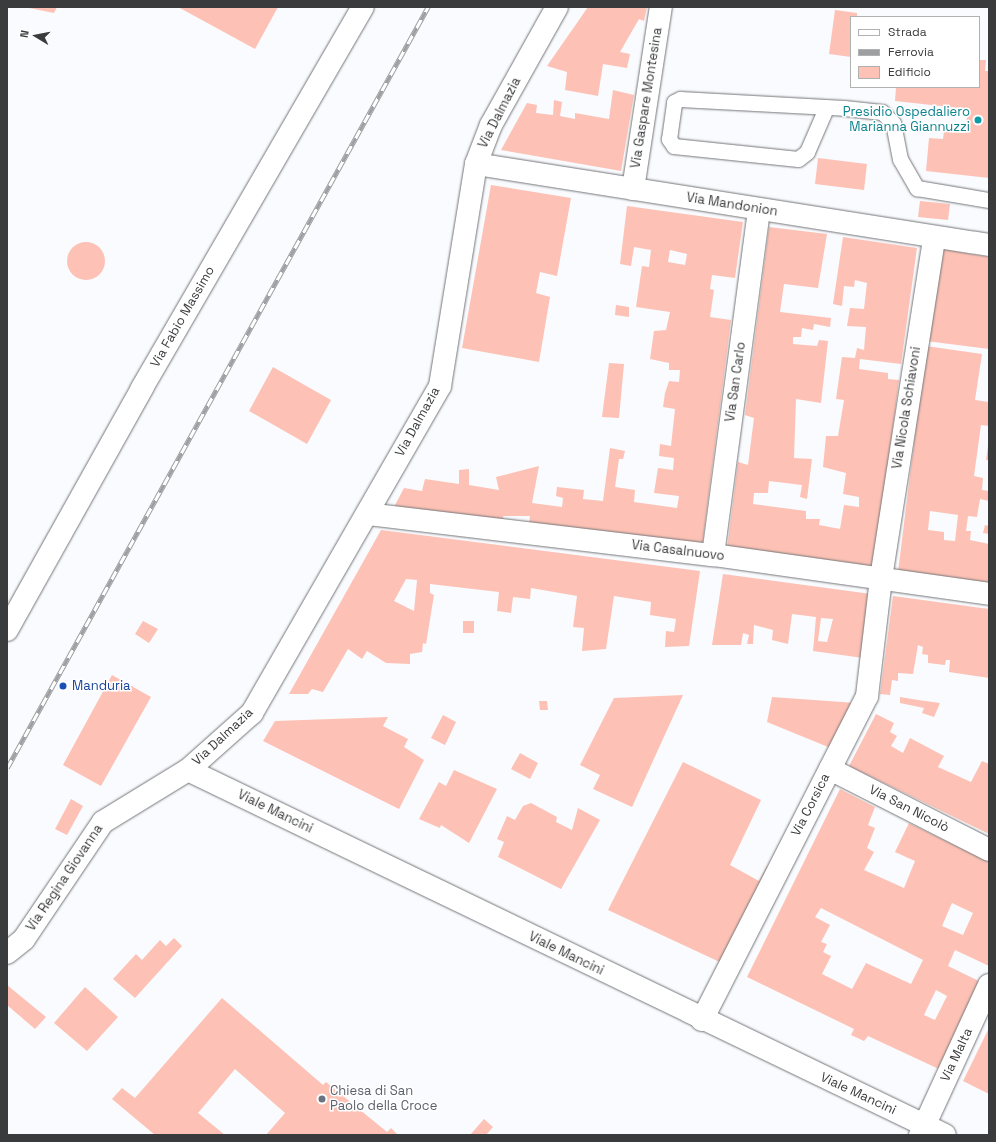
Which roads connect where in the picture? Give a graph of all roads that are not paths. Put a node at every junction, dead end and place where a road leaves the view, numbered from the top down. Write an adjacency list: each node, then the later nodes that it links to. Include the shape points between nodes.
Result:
1 (363, 7): 15 (street, Via Fabio Massimo, via 142,388)
2 (557, 7): 5 (street, Via Dalmazia, via 491,126)
3 (661, 7): 6 (street, Via Gaspare Montesina)
4 (826, 108): 4 (lane, via 680,99 674,102 668,139 674,146 798,159 807,152); 7 (lane, via 882,112 893,123 900,159 917,188)
5 (476, 164): 6 (street, Via Mandonion); 11 (street, Via Dalmazia, via 440,386)
6 (633, 189): 8 (street, Via Mandonion)
7 (989, 200)
8 (759, 210): 9 (street, Via Mandonion); 12 (street, Via San Carlo)
9 (934, 238): 10 (street, Via Mandonion); 13 (street, Via Nicola Schiavoni)
10 (989, 244)
11 (367, 514): 12 (street, Via Casalnuovo); 17 (street, Via Dalmazia, via 252,713)
12 (713, 555): 13 (street, Via Casalnuovo)
13 (881, 578): 14 (street, Via Casalnuovo); 16 (street, Via Corsica, via 866,696)
14 (989, 594)
15 (7, 630)
16 (830, 769): 18 (street, Via San Nicolò); 21 (street, Via Corsica)
17 (188, 770): 19 (street, Via Regina Giovanna, via 103,822 24,939); 21 (street, Viale Mancini)
18 (989, 850)
19 (7, 953)
20 (989, 985): 22 (street, Via Malta)
21 (702, 1020): 22 (street, Viale Mancini)
22 (922, 1130): 23 (street, Viale Mancini)
23 (945, 1135)

